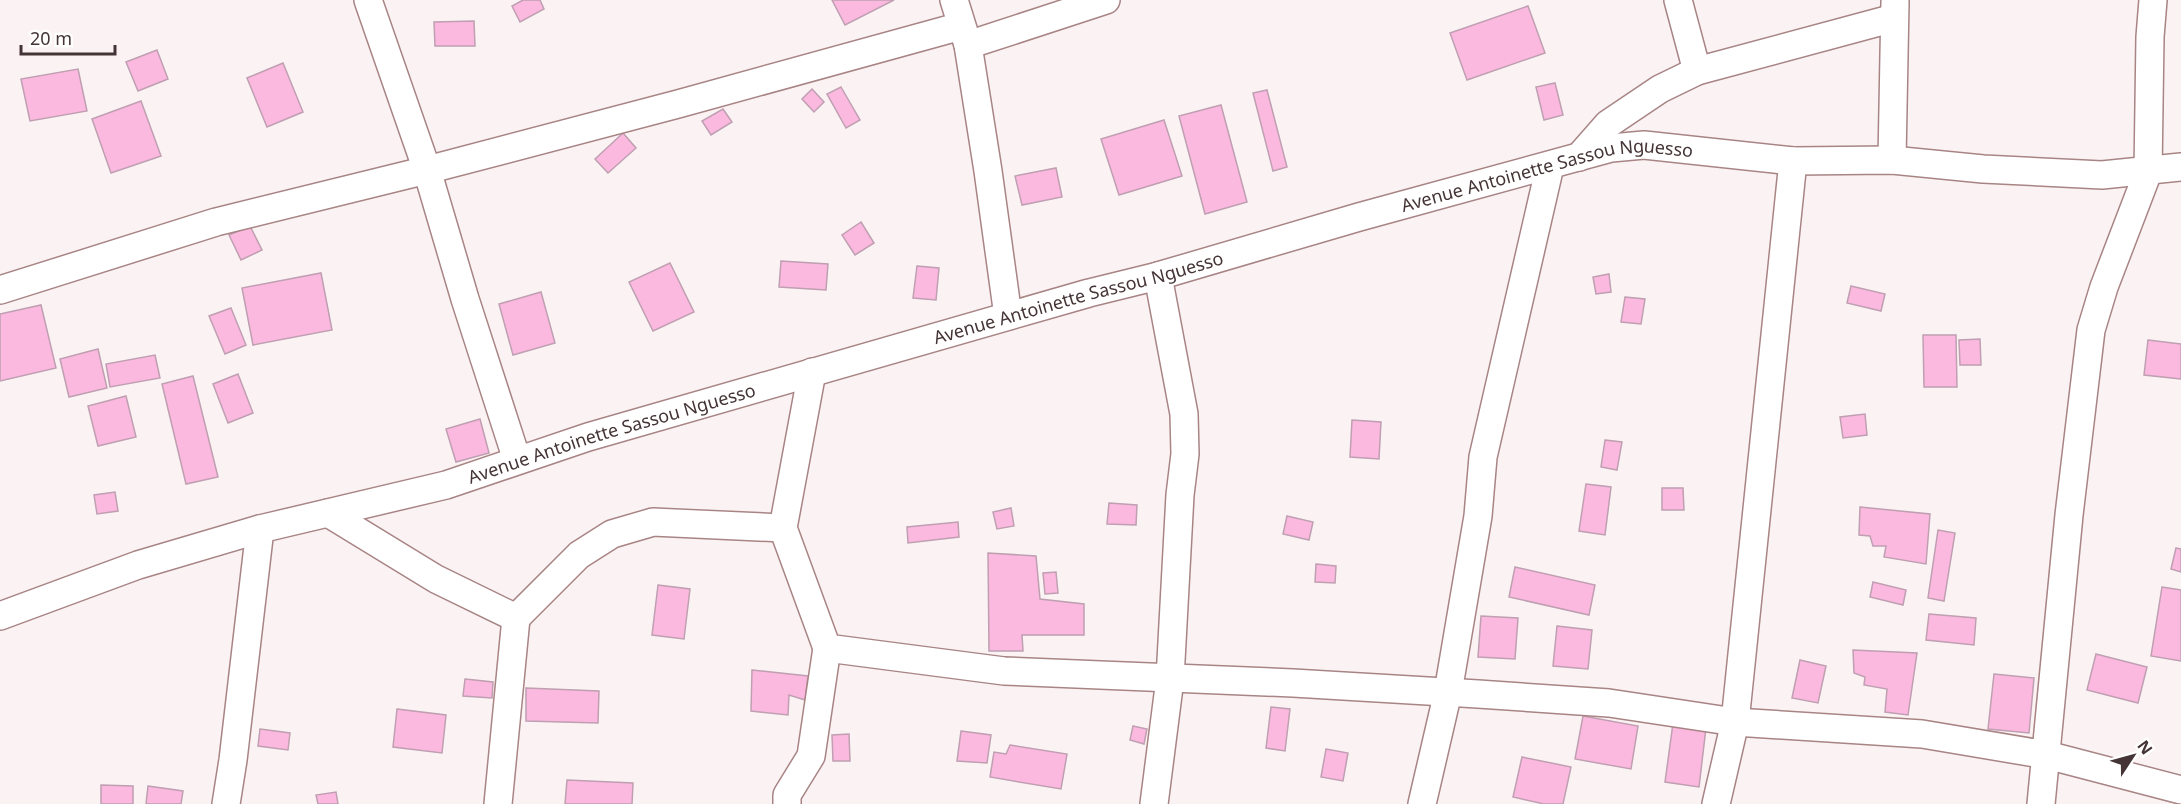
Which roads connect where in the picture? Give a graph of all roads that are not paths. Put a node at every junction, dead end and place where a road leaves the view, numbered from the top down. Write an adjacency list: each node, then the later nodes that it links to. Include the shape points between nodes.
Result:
1 (368, 0): 14 (street)
2 (954, 0): 7 (street)
3 (1106, 0): 7 (street)
4 (1678, 0): 8 (street)
5 (2153, 0): 15 (street)
6 (1894, 9): 8 (street); 10 (street)
7 (964, 35): 14 (street, via 689,101); 18 (street)
8 (1697, 71): 9 (street, via 1660,89 1608,124)
9 (1579, 157): 11 (street, Avenue Antoinette Sassou Nguesso, via 1611,148 1644,145); 12 (street, Avenue Antoinette Sassou Nguesso)
10 (1892, 160): 11 (street, Avenue Antoinette Sassou Nguesso); 15 (street, Avenue Antoinette Sassou Nguesso, via 2102,175)
11 (1793, 161): 29 (street)
12 (1550, 166): 16 (street, Avenue Antoinette Sassou Nguesso); 28 (street, via 1483,457 1478,516)
13 (2181, 167): 15 (street, Avenue Antoinette Sassou Nguesso)
14 (427, 170): 17 (street, via 216,222); 20 (street)
15 (2148, 172): 30 (street, via 2091,330)
16 (1158, 276): 18 (street, Avenue Antoinette Sassou Nguesso); 27 (street, via 1184,424 1185,453)
17 (0, 290)
18 (1008, 316): 19 (street, Avenue Antoinette Sassou Nguesso)
19 (812, 372): 20 (street, Avenue Antoinette Sassou Nguesso); 22 (street)
20 (517, 460): 21 (street, Avenue Antoinette Sassou Nguesso, via 446,485)
21 (328, 513): 23 (street, Avenue Antoinette Sassou Nguesso); 25 (street, via 436,579)
22 (783, 528): 25 (street, via 653,522 612,534 579,555); 26 (street)
23 (260, 529): 24 (street, Avenue Antoinette Sassou Nguesso, via 138,565); 32 (street)
24 (0, 616)
25 (516, 618): 33 (street)
26 (827, 648): 27 (street, via 1004,671); 34 (street, via 811,756 787,795)
27 (1170, 679): 28 (street); 35 (street)
28 (1448, 692): 29 (street, via 1609,703); 36 (street)
29 (1735, 722): 30 (street, via 1922,734); 37 (street)
30 (2047, 755): 31 (street); 38 (street)
31 (2181, 790)
32 (226, 804)
33 (498, 804)
34 (788, 804)
35 (1154, 804)
36 (1422, 804)
37 (1716, 804)
38 (2041, 804)

